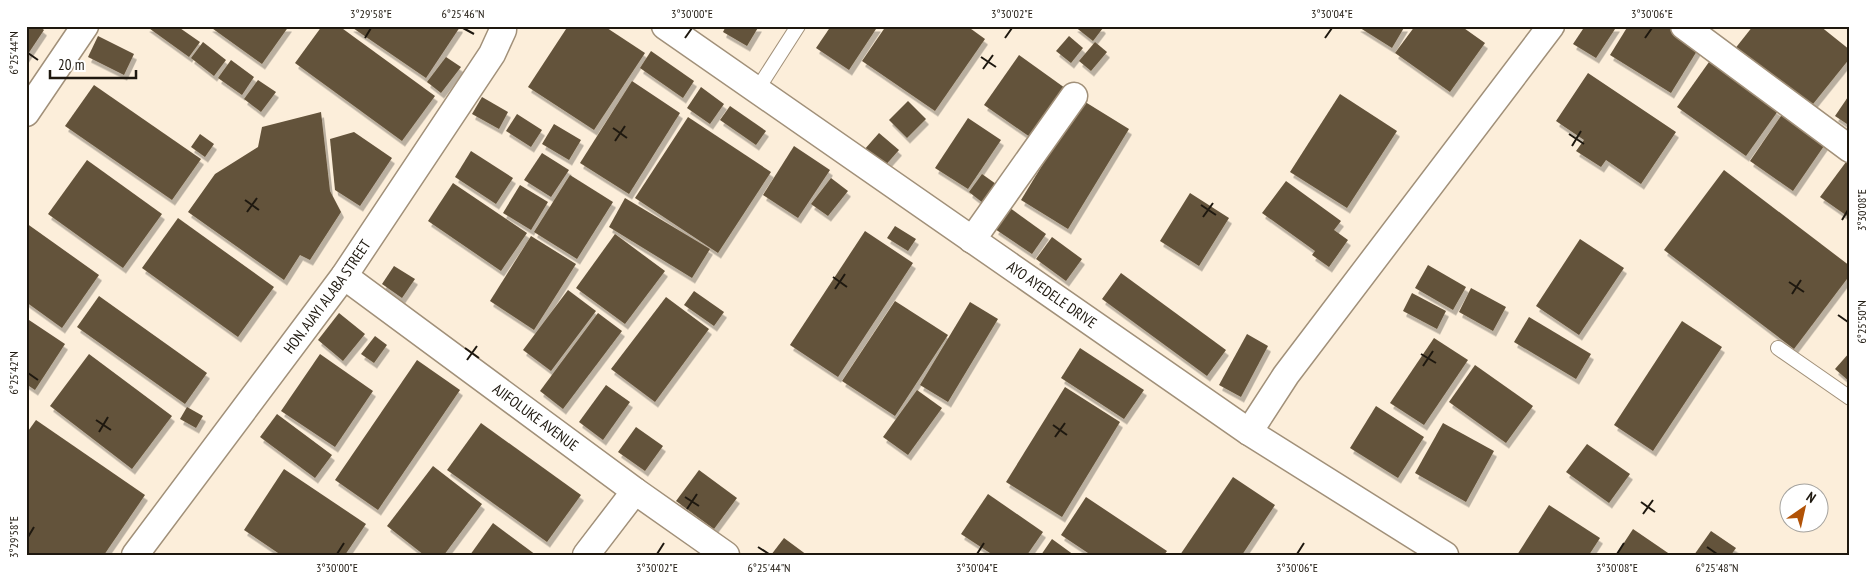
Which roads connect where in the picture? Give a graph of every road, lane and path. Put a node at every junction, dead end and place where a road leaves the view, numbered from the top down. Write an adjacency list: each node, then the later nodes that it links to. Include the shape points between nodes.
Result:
1 (85, 26): 9 (street)
2 (503, 26): 12 (street, HON. AJAYI ALABA STREET, via 492,54)
3 (666, 26): 7 (street, AYO AYEDELE DRIVE)
4 (798, 26): 7 (lane)
5 (1551, 26): 15 (street, via 1286,375)
6 (1684, 26): 10 (street)
7 (757, 90): 11 (street, AYO AYEDELE DRIVE)
8 (1074, 96): 11 (street)
9 (26, 113)
10 (1850, 149)
11 (972, 240): 15 (street, AYO AYEDELE DRIVE)
12 (344, 276): 16 (street, AJIFOLUKE AVENUE); 17 (street, HON. AJAYI ALABA STREET)
13 (1778, 348): 14 (lane)
14 (1850, 398)
15 (1249, 432): 20 (street, AYO AYEDELE DRIVE)
16 (635, 491): 18 (street); 19 (street, AJIFOLUKE AVENUE)
17 (135, 555)
18 (586, 555)
19 (726, 555)
20 (1445, 555)

